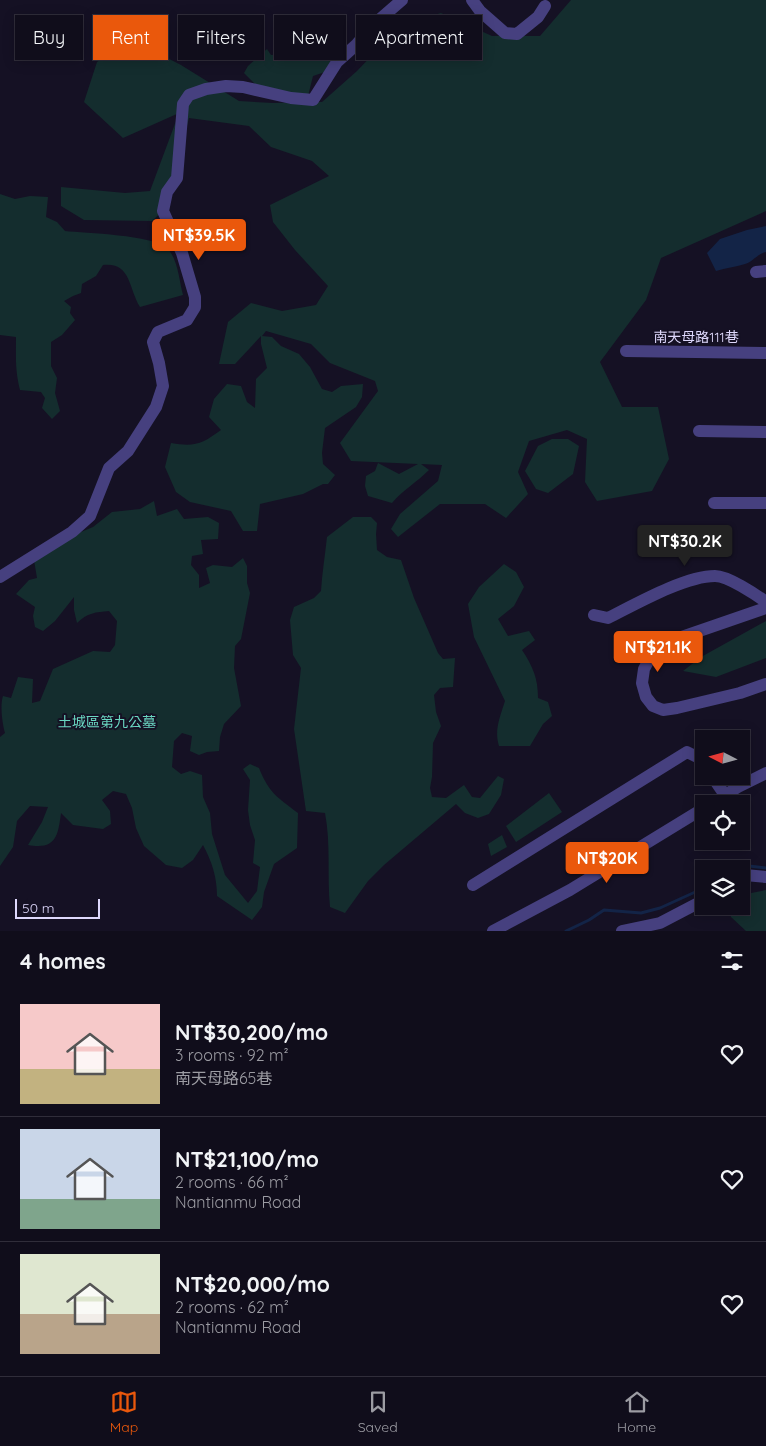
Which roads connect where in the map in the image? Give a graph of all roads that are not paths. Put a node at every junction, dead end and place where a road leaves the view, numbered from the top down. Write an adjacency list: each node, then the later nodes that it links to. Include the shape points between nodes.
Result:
1 (402, 0): 10 (street, via 337,62 313,100 226,86 189,95 183,104 177,178 167,192 163,211 182,252 195,307 187,320 158,332 153,342 163,386 156,407 128,451 109,468 90,516 72,532)
2 (472, 0): 3 (street, via 505,33 517,34 538,17)
3 (545, 6)
4 (626, 352): 5 (street, 南天母路111巷)
5 (766, 353)
6 (699, 431): 7 (street)
7 (766, 432)
8 (714, 503): 9 (street)
9 (766, 503)
10 (0, 577)
11 (766, 602): 13 (street, via 748,589 717,576 687,580 608,618)
12 (766, 608): 14 (street, via 659,647 644,670 642,683 653,706 663,710)
13 (594, 615)
14 (766, 684)
15 (695, 756): 22 (street, via 687,752)
16 (766, 773): 18 (street)
17 (718, 785): 18 (street)
18 (725, 795)
19 (695, 814): 24 (street, via 570,890)
20 (750, 875): 21 (street)
21 (766, 877)
22 (473, 885)
23 (695, 905): 25 (street, via 660,923)
24 (493, 931)
25 (622, 931)

